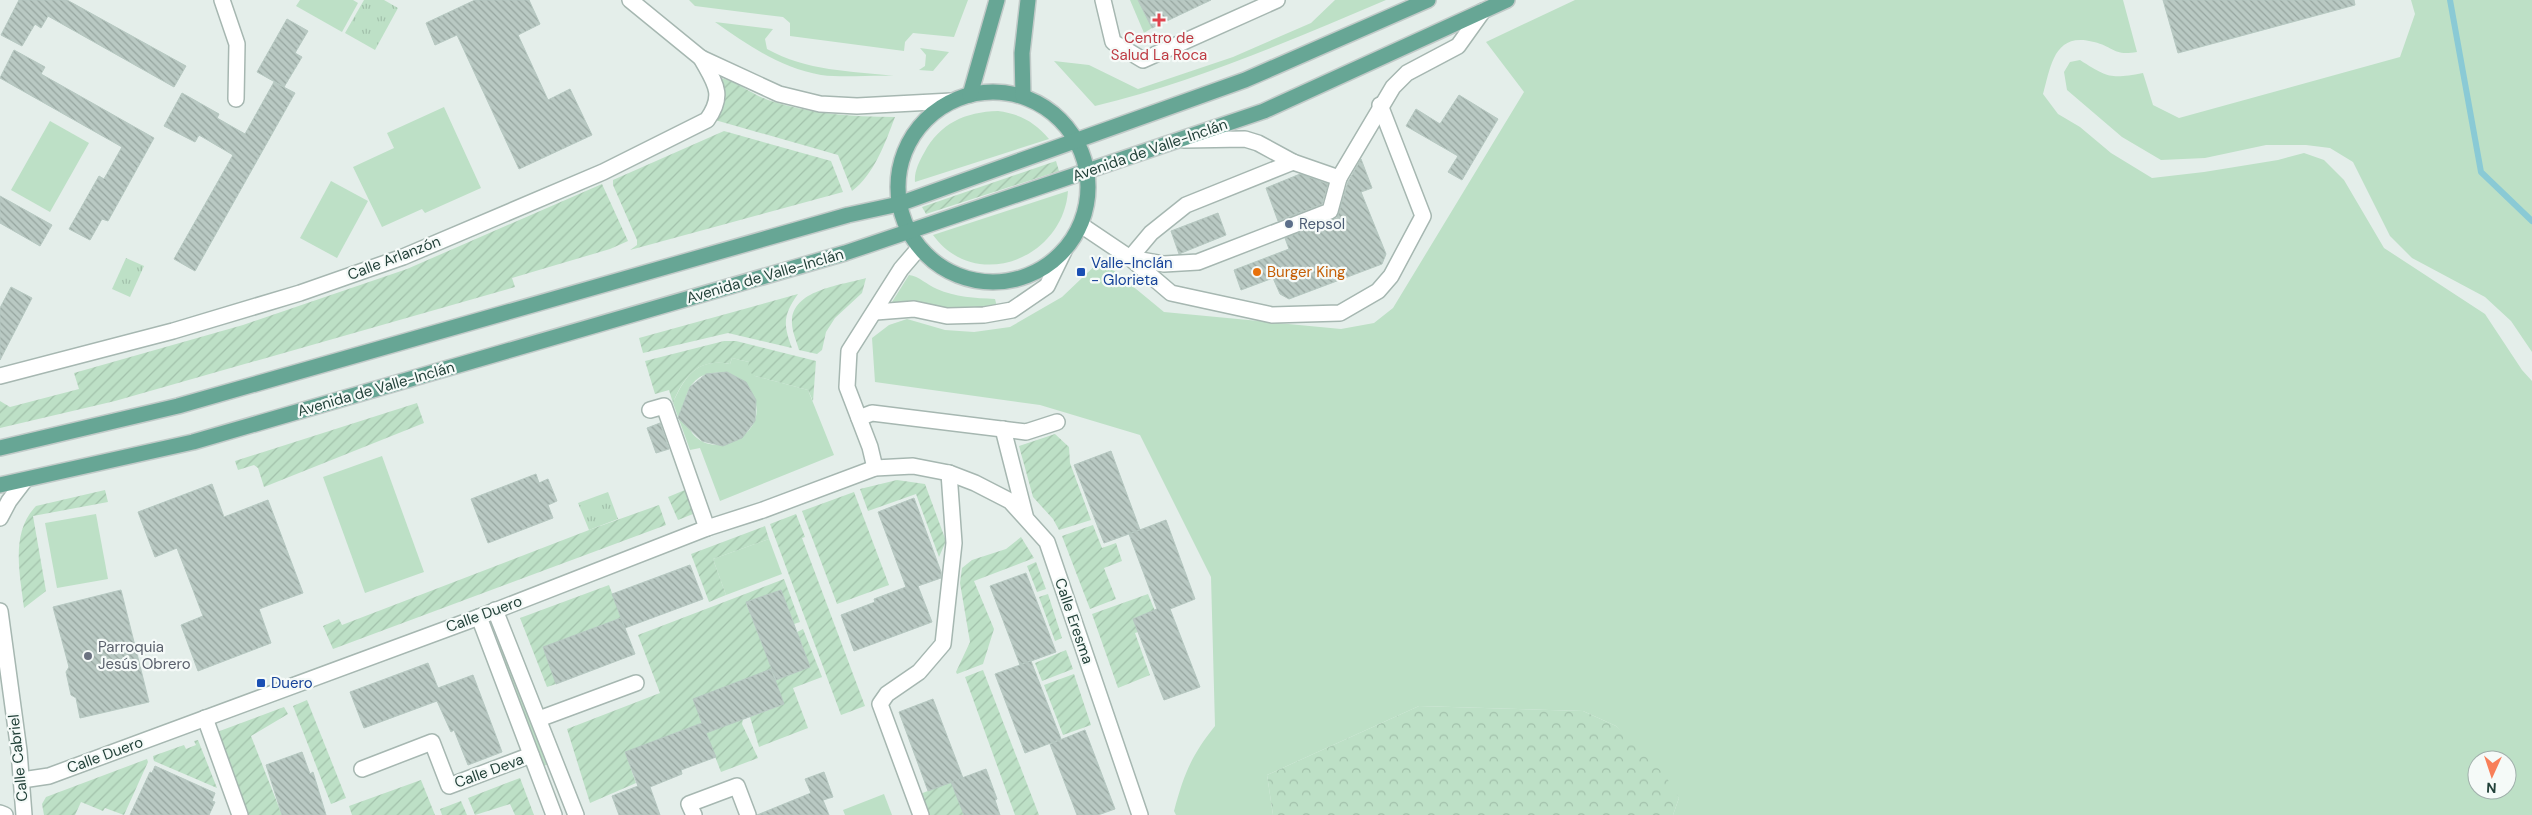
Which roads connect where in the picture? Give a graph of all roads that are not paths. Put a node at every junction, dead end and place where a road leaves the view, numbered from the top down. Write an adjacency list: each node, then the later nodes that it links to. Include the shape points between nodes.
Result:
1 (222, 0): 13 (street, via 237,44)
2 (630, 0): 10 (street)
3 (998, 0): 11 (main road)
4 (1028, 0): 12 (main road, via 1022,53)
5 (1103, 0): 6 (street, via 1112,42 1142,60)
6 (1277, 0)
7 (1428, 0): 17 (main road, Avenida de Valle-Inclán, via 1245,80)
8 (1507, 0): 9 (main road, Avenida de Valle-Inclán)
9 (1483, 11): 15 (street, via 1458,46 1407,73); 16 (main road, Avenida de Valle-Inclán, via 1264,111)
10 (701, 58): 14 (street, via 779,94 820,104 856,106); 28 (street, Calle Arlanzón, via 718,91 715,109 707,120 603,172 403,257 300,293 173,331)
11 (970, 95): 12 (main road, via 997,92); 14 (main road)
12 (1023, 96): 17 (main road, via 1055,113)
13 (236, 99)
14 (952, 101): 21 (main road, via 927,117 912,135 902,157 897,180)
15 (1380, 106): 20 (street); 26 (street, via 1423,216 1391,276 1378,291 1340,313 1272,315 1171,293)
16 (1180, 140): 18 (street, via 1245,139); 19 (main road, Avenida de Valle-Inclán)
17 (1078, 142): 19 (main road); 21 (main road, Avenida de Valle-Inclán)
18 (1293, 162): 20 (street); 26 (street, via 1186,205 1151,233)
19 (1088, 171): 22 (main road, via 1089,190); 23 (main road, Avenida de Valle-Inclán)
20 (1339, 178): 26 (street, via 1330,211 1284,230 1198,262 1164,264)
21 (898, 204): 23 (main road); 33 (main road, Avenida de Valle-Inclán, via 848,215 178,406)
22 (1081, 226): 25 (main road); 26 (street)
23 (908, 231): 24 (main road); 36 (main road, Avenida de Valle-Inclán, via 845,253 193,442)
24 (919, 248): 25 (main road, via 944,269 974,280 1007,281 1038,271); 27 (street, via 901,269)
25 (1064, 251): 27 (street, via 1046,286 1012,310 947,316 914,309)
26 (1130, 258)
27 (876, 312): 30 (street, via 849,351 847,387)
28 (0, 376)
29 (650, 410): 40 (street, via 664,406)
30 (860, 418): 32 (street, via 872,413); 34 (street)
31 (1057, 422): 32 (street, via 1026,432)
32 (1003, 430): 38 (street)
33 (0, 448)
34 (875, 468): 35 (street, Calle Duero, via 913,466); 40 (street, Calle Duero)
35 (949, 473): 38 (street, Calle Eresma, via 1010,501); 58 (street, via 954,544 943,644 919,672 887,694 880,704)
36 (25, 480): 37 (main road, Avenida de Valle-Inclán); 39 (street)
37 (0, 485)
38 (1025, 516): 59 (street, Calle Eresma, via 1048,542)
39 (0, 518)
40 (707, 528): 41 (street, Calle Duero)
41 (495, 610): 43 (street, Calle Duero); 46 (street)
42 (0, 611): 49 (street, Calle Cabriel)
43 (479, 617): 45 (street, Calle Duero); 47 (street, Calle Deva)
44 (636, 683): 46 (street)
45 (205, 718): 49 (street, Calle Duero, via 49,776); 53 (street)
46 (539, 719): 55 (street)
47 (531, 755): 48 (street, Calle Deva, via 449,786 432,742); 54 (street, Calle Deva)
48 (362, 769)
49 (22, 780): 52 (street, Calle Cabriel)
50 (0, 813): 51 (street)
51 (5, 815)
52 (24, 815)
53 (240, 815)
54 (554, 815)
55 (576, 815)
56 (694, 815): 57 (street, via 690,804 737,786)
57 (748, 815)
58 (921, 815)
59 (1140, 815)

